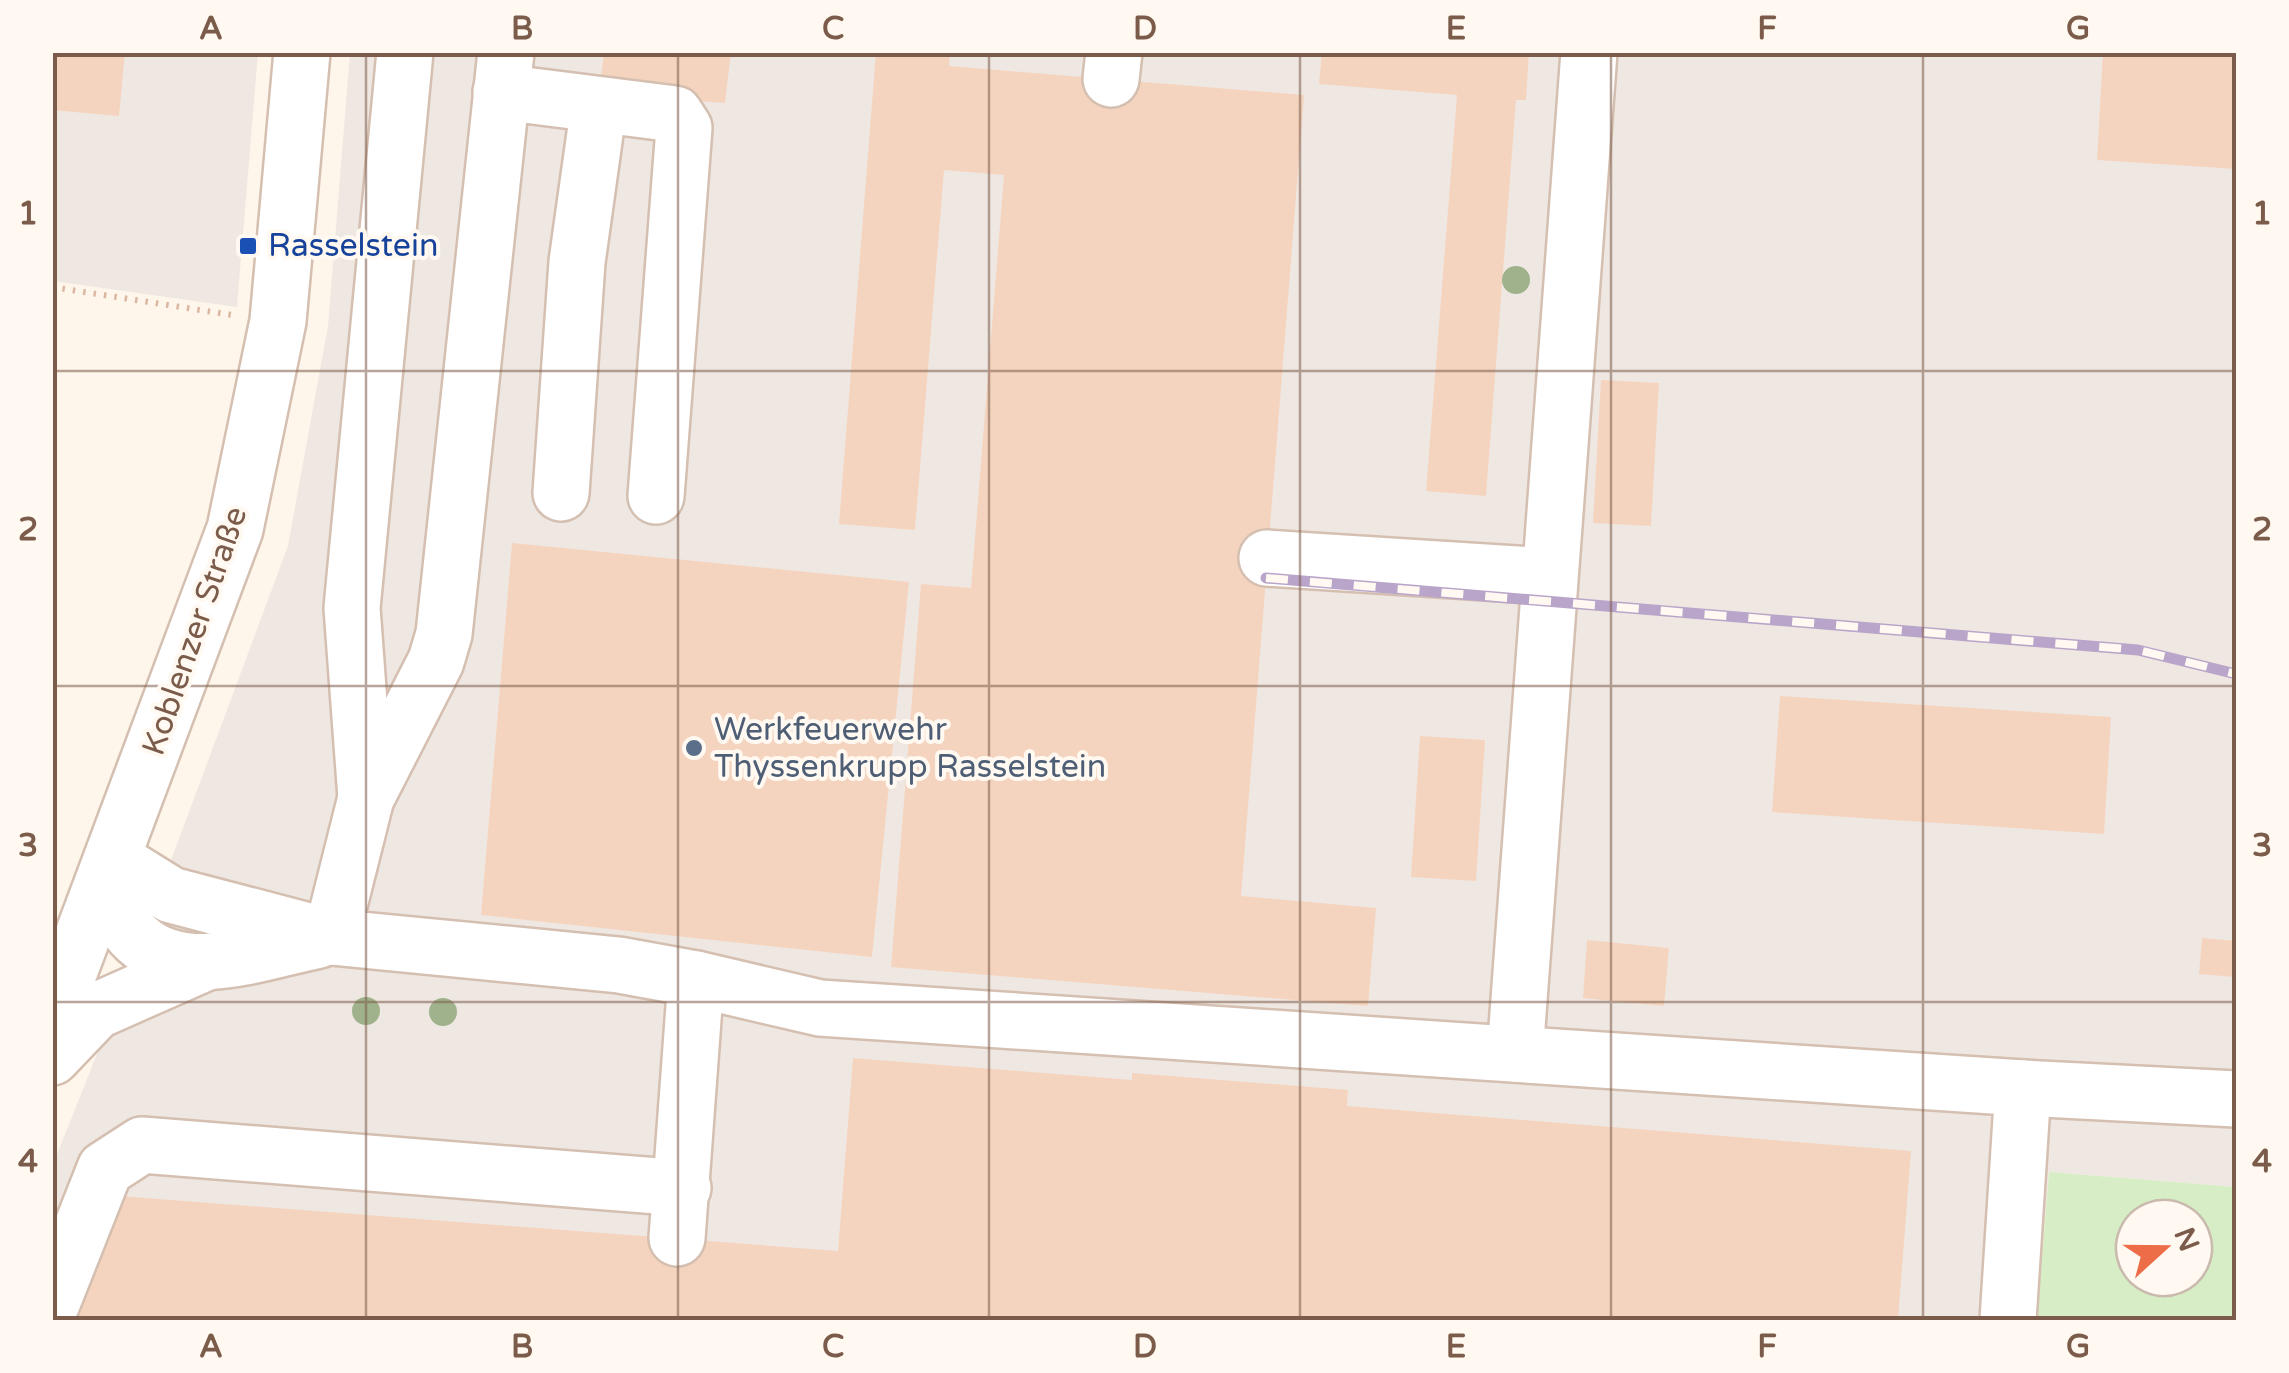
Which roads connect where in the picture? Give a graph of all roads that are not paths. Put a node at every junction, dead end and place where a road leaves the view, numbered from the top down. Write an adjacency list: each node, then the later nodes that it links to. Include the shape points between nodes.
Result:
1 (302, 52): 11 (street, Koblenzer Straße, via 278,321 236,529)
2 (406, 52): 10 (street, via 352,608)
3 (1589, 52): 9 (street)
4 (503, 72): 5 (street); 10 (street, via 446,620 436,661)
5 (599, 104): 6 (street, via 577,262); 7 (street, via 675,114 684,128)
6 (561, 493)
7 (656, 496)
8 (1267, 558): 9 (street)
9 (1548, 576): 16 (street)
10 (366, 798): 12 (street)
11 (110, 867): 12 (street, via 171,895); 13 (street, via 119,912 136,938 170,960); 15 (street, Koblenzer Straße)
12 (331, 937): 13 (street); 14 (street, via 620,965)
13 (209, 961): 17 (street, via 96,1011)
14 (696, 979): 16 (street, via 820,1008); 20 (street, via 680,1213 142,1145 105,1169)
15 (52, 1018)
16 (1515, 1054): 18 (street)
17 (52, 1057)
18 (2023, 1088): 19 (street); 21 (street)
19 (2236, 1099)
20 (52, 1303)
21 (2008, 1320)

